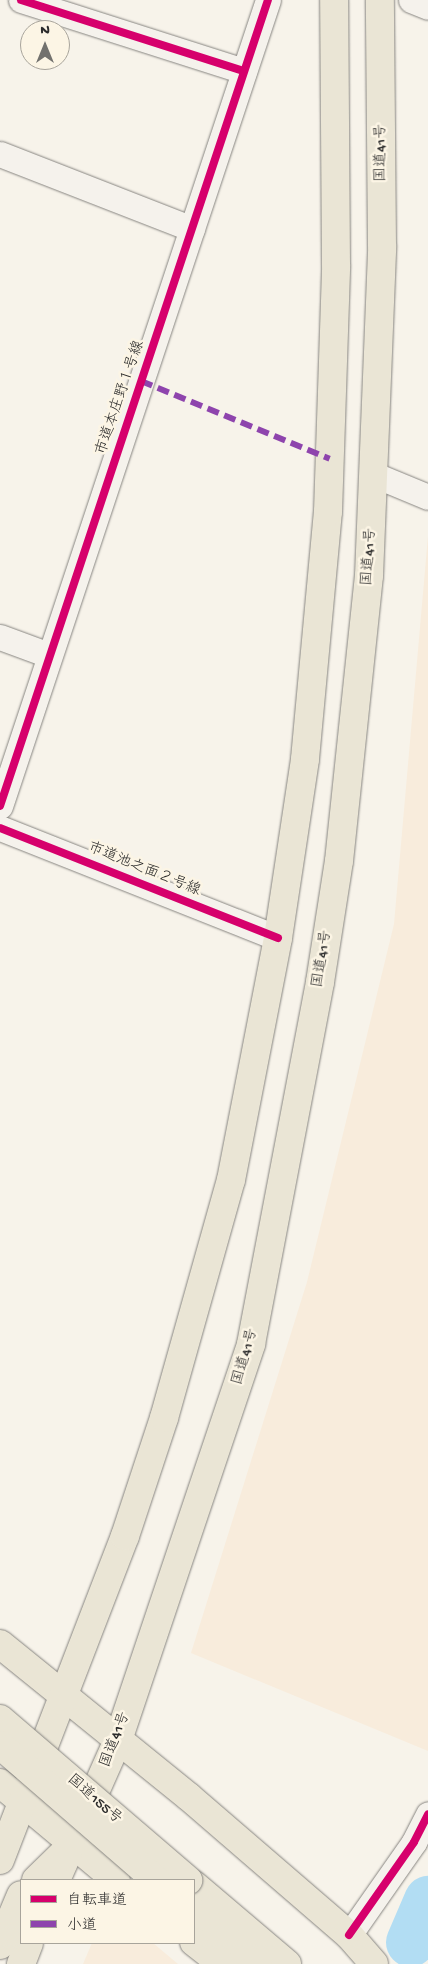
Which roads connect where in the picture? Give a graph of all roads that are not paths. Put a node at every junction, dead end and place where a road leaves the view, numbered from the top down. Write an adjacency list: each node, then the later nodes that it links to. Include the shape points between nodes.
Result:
1 (22, 0): 7 (street)
2 (268, 0): 7 (street, 市道本庄野１号線)
3 (334, 0): 16 (highway, via 336,265 328,512 306,750)
4 (380, 0): 10 (highway, 国道41号, via 382,246)
5 (411, 0): 6 (street)
6 (428, 7)
7 (244, 71): 9 (street, 市道本庄野１号線)
8 (0, 154): 9 (street)
9 (192, 229): 13 (street, 市道本庄野１号線)
10 (375, 476): 11 (street); 20 (highway, 国道41号, via 361,678 339,861 272,1242 251,1344)
11 (428, 498)
12 (0, 637): 13 (street)
13 (49, 655): 14 (street, 市道本庄野１号線)
14 (0, 806)
15 (0, 828): 16 (street, 市道池之面２号線)
16 (278, 938): 18 (highway, via 233,1171 206,1275 125,1536)
17 (0, 1644): 18 (highway)
18 (64, 1698): 20 (highway); 23 (highway)
19 (0, 1719): 31 (highway, 国道155号, bridge)
20 (118, 1740): 25 (highway, 国道41号); 35 (highway)
21 (0, 1745): 30 (highway, 国道155号, bridge)
22 (0, 1783): 23 (highway)
23 (25, 1805): 25 (highway); 26 (highway)
24 (428, 1814): 35 (street, via 414,1842)
25 (71, 1846): 27 (highway); 28 (highway, 国道41号); 29 (highway)
26 (0, 1860)
27 (37, 1879)
28 (56, 1879)
29 (115, 1879)
30 (155, 1879)
31 (187, 1879)
32 (195, 1886): 42 (highway)
33 (20, 1896): 38 (highway)
34 (195, 1913): 41 (highway)
35 (349, 1935): 43 (highway)
36 (195, 1943): 40 (highway)
37 (29, 1944): 39 (highway)
38 (0, 1945)
39 (21, 1964)
40 (222, 1964)
41 (256, 1964)
42 (287, 1964)
43 (374, 1964)

